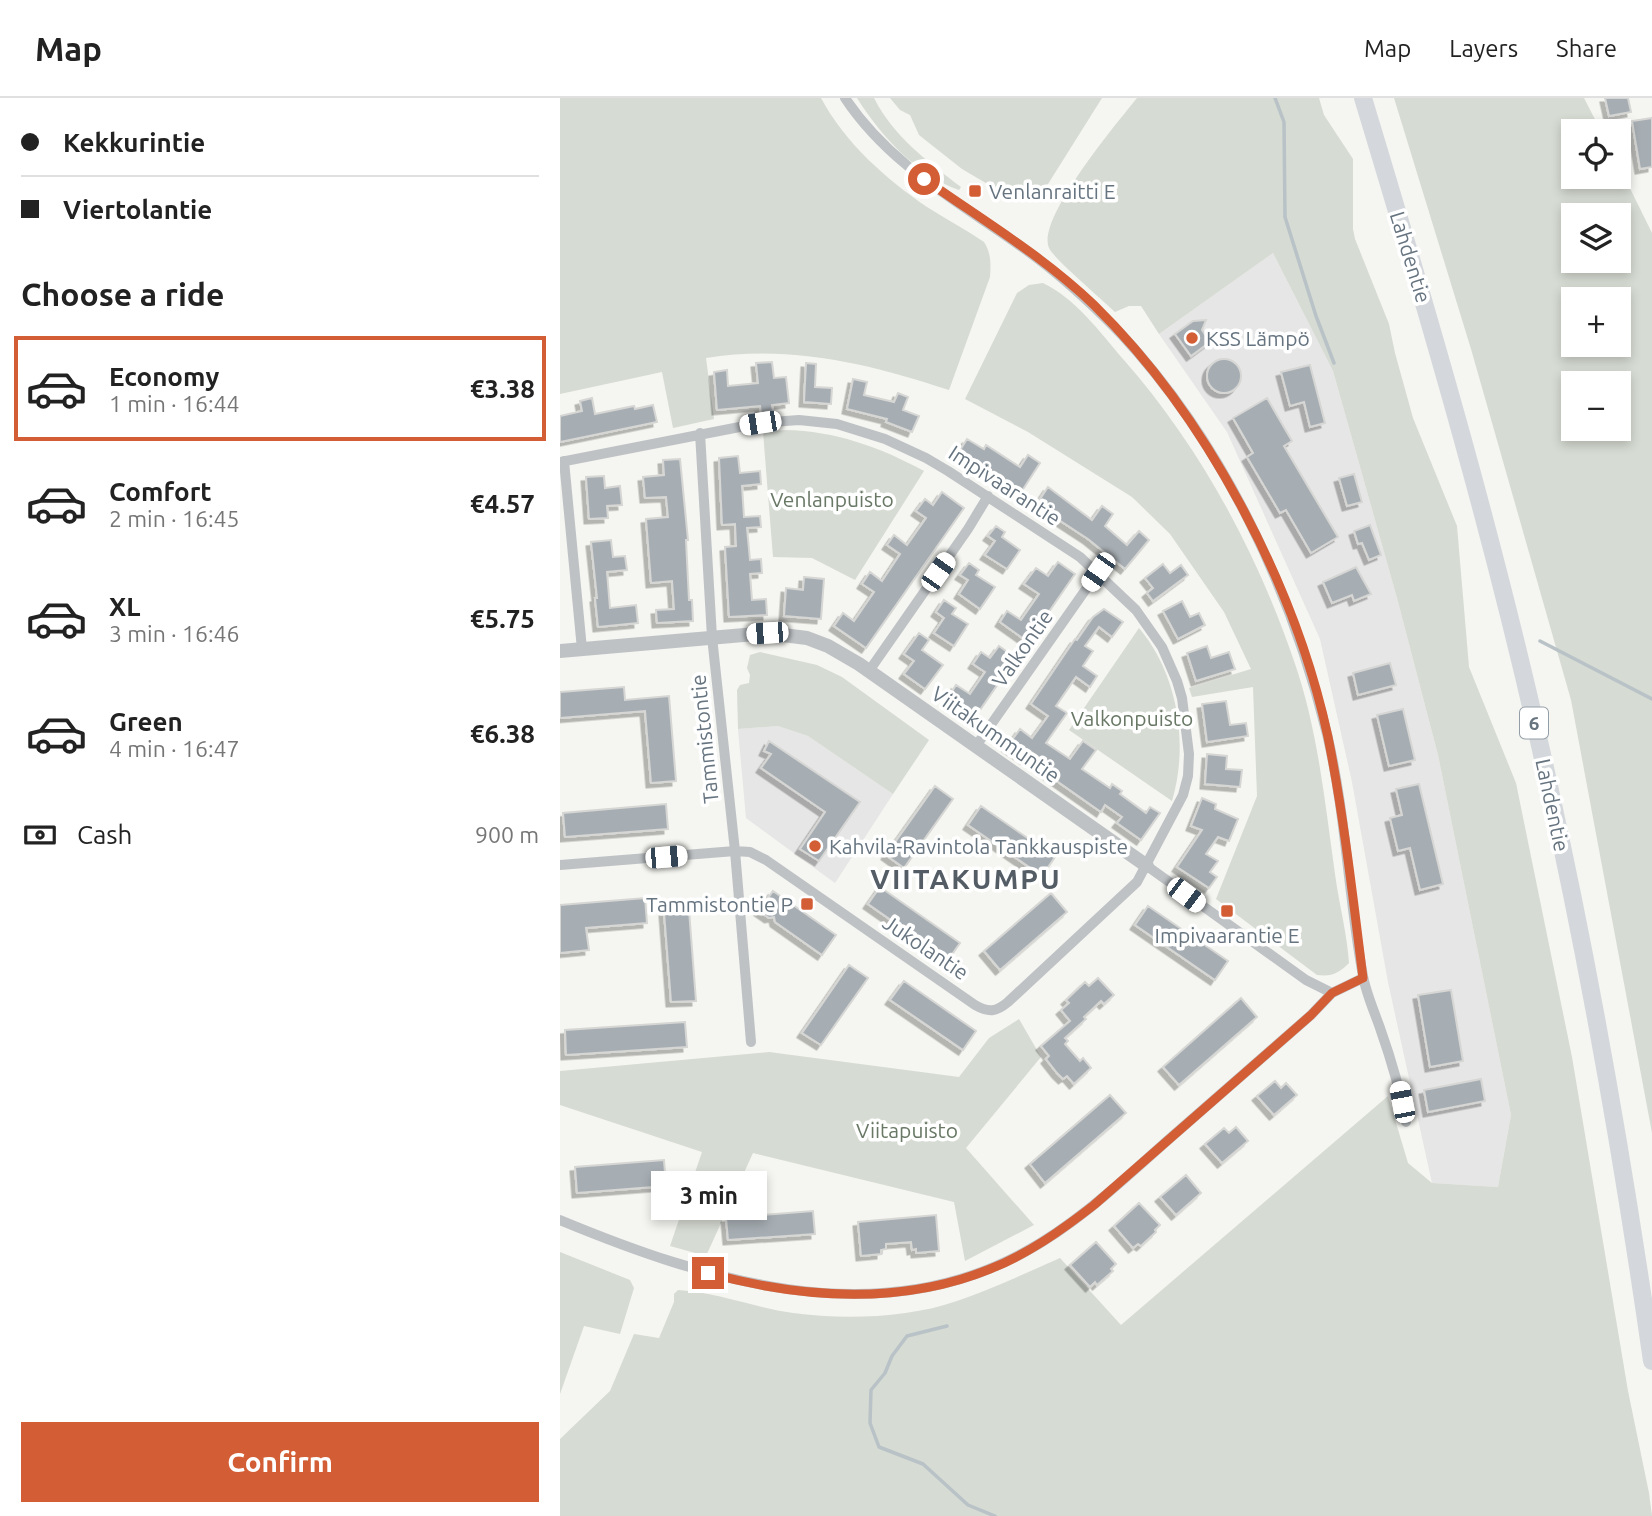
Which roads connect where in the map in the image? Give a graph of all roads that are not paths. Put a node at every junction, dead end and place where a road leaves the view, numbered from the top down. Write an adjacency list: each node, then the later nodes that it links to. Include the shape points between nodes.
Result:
1 (845, 98): 15 (street, via 875,138 905,165 1026,250 1093,304 1165,388 1232,488 1285,599 1327,734)
2 (1363, 98): 20 (highway, Lahdentie / 6, via 1438,348 1547,774 1601,1044)
3 (700, 433): 4 (street, Impivaarantie); 5 (street, Impivaarantie, via 778,421 837,424 926,458); 7 (street, Tammistontie)
4 (562, 462): 8 (street)
5 (988, 496): 6 (street, Impivaarantie); 10 (street)
6 (1098, 572): 11 (street, Valkontie); 14 (street, Impivaarantie, via 1136,610 1163,647 1185,714 1188,776)
7 (712, 637): 8 (street, Viitakummuntie); 10 (street, Viitakummuntie, via 767,633 807,638); 12 (street, Tammistontie)
8 (582, 649): 9 (street, Viitakummuntie)
9 (560, 651)
10 (869, 671): 11 (street, Viitakummuntie)
11 (976, 746): 14 (street, Viitakummuntie)
12 (735, 851): 13 (street, Jukolantie); 14 (street, Jukolantie, via 766,860 990,1012 1008,1002 1137,882); 17 (street, Tammistontie)
13 (560, 865)
14 (1147, 866): 16 (street, Viitakummuntie, via 1306,980)
15 (1363, 978): 16 (street); 18 (street, via 1399,1083)
16 (1332, 993): 19 (street, via 1094,1205 1023,1253 960,1279 907,1291 858,1295 774,1289 690,1269)
17 (751, 1042)
18 (1406, 1122)
19 (560, 1220)
20 (1652, 1361)

